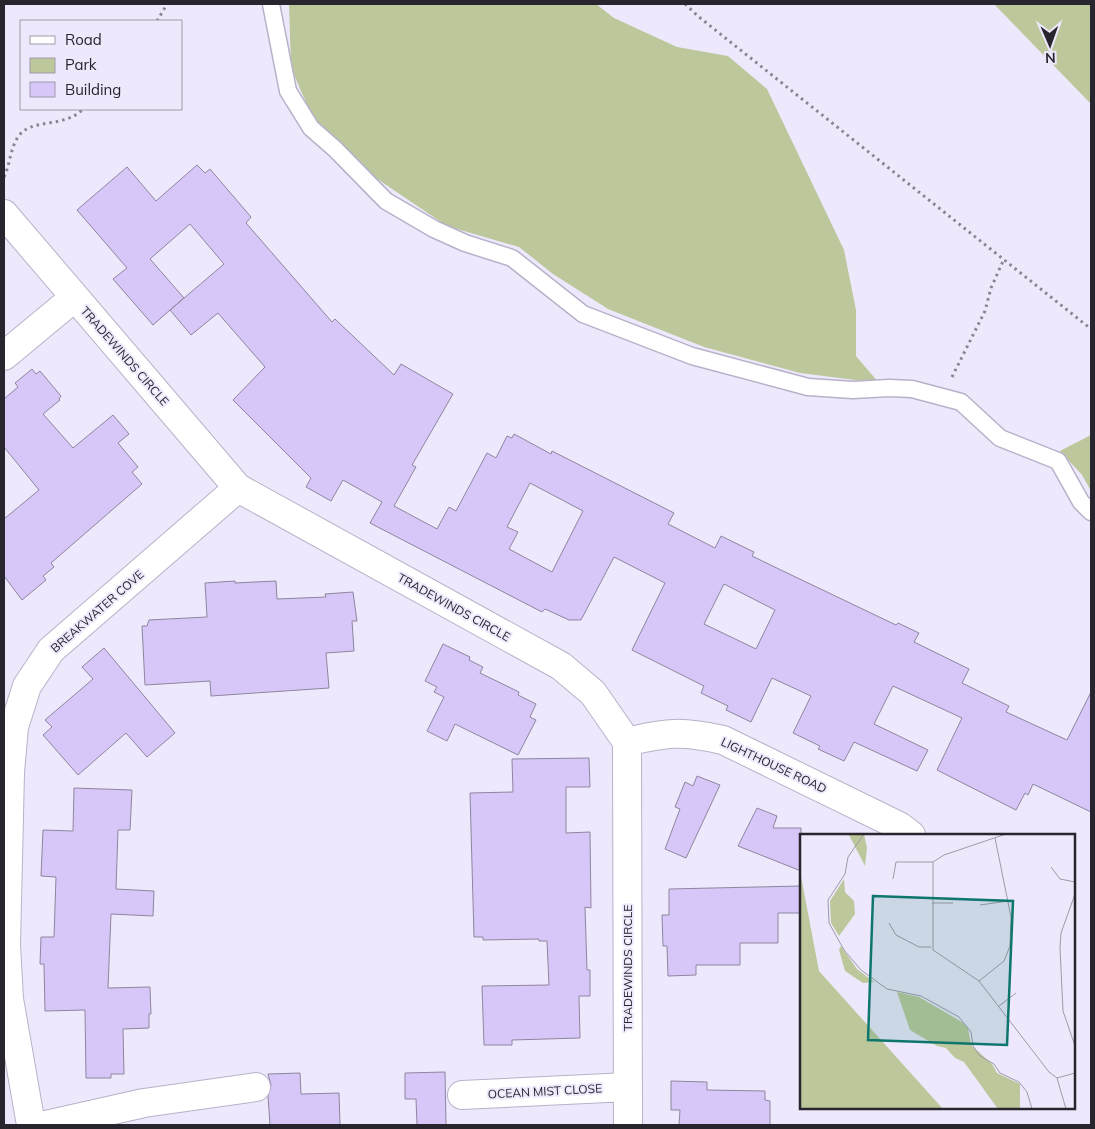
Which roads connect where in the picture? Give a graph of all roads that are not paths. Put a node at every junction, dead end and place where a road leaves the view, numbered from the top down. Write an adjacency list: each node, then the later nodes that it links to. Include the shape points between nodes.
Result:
1 (271, 4): 6 (lane, via 288,91 311,128 386,201 465,243 512,258 584,314 692,356 808,387 912,389 960,402 1000,438 1058,461 1081,502)
2 (4, 214): 3 (street, TRADEWINDS CIRCLE)
3 (75, 298): 4 (street); 5 (street, TRADEWINDS CIRCLE)
4 (4, 356)
5 (238, 488): 7 (street, TRADEWINDS CIRCLE, via 561,666 593,693); 12 (street, BREAKWATER COVE, via 51,650 27,686 14,727 10,772 6,945 9,999)
6 (1091, 512)
7 (627, 742): 8 (street, LIGHTHOUSE ROAD, via 659,734 693,733 723,740); 10 (street, TRADEWINDS CIRCLE)
8 (910, 834)
9 (256, 1087): 13 (street, via 144,1104)
10 (628, 1087): 11 (street, OCEAN MIST CLOSE); 14 (street, TRADEWINDS CIRCLE)
11 (462, 1095)
12 (31, 1125)
13 (46, 1125)
14 (628, 1125)

